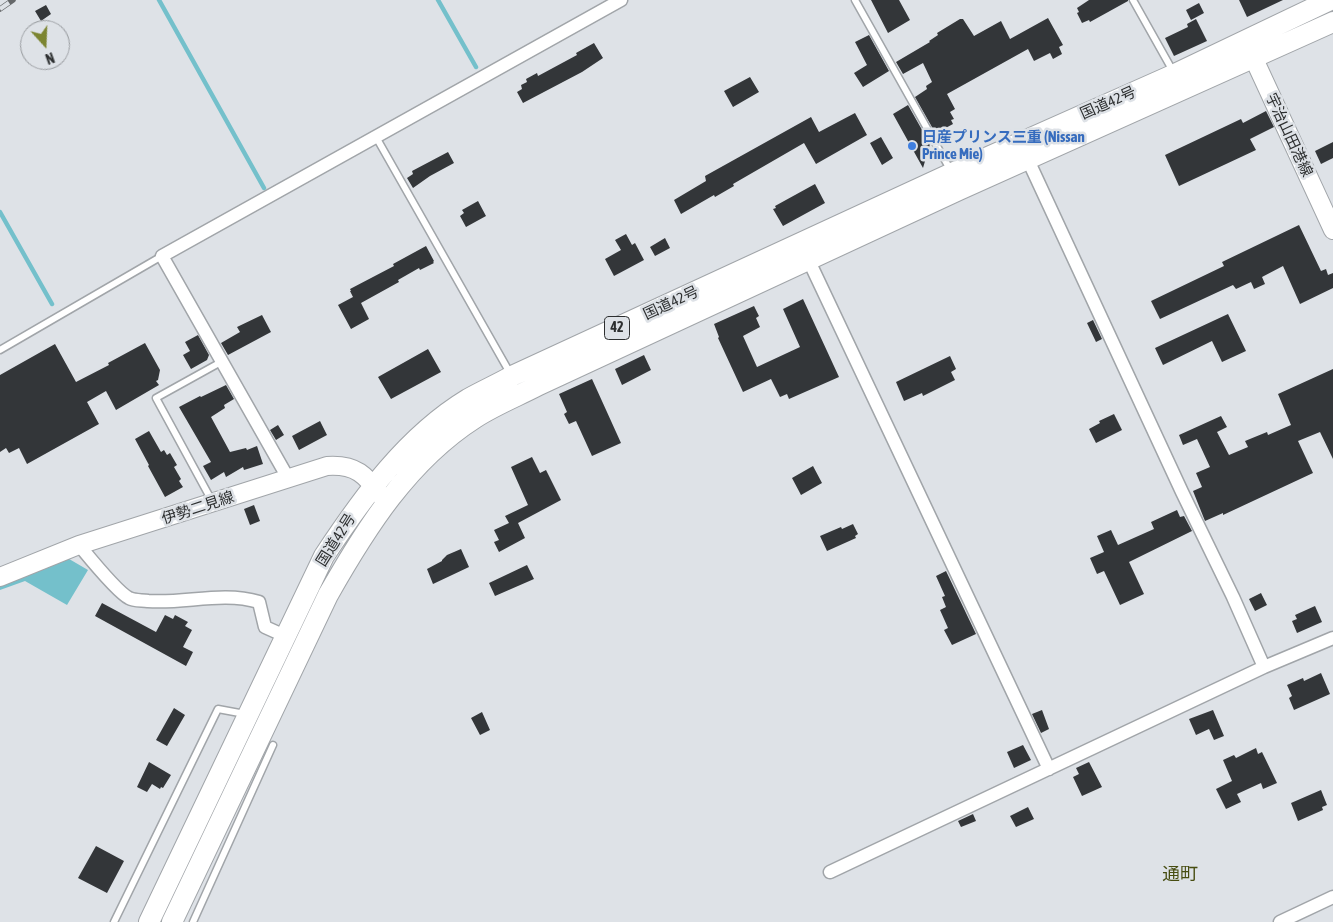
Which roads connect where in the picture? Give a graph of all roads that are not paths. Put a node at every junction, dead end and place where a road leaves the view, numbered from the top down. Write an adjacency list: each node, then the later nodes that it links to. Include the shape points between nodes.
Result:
1 (621, 0): 8 (street)
2 (856, 0): 10 (lane)
3 (1134, 0): 7 (lane)
4 (1330, 0): 6 (highway, 国道42号 / 42, via 1280,22)
5 (1333, 22): 6 (highway, 国道42号 / 42)
6 (1249, 49): 7 (highway, 国道42号 / 42); 9 (highway, 国道42号 / 42); 11 (main road, 宇治山田港線)
7 (1175, 74): 10 (highway, 国道42号 / 42)
8 (376, 137): 12 (street); 16 (lane)
9 (1028, 160): 10 (highway, 国道42号 / 42); 24 (street)
10 (956, 182): 13 (highway, 国道42号 / 42); 16 (highway, 国道42号 / 42)
11 (1333, 230)
12 (162, 256): 14 (lane); 15 (street)
13 (809, 261): 18 (highway, 国道42号 / 42, via 476,417); 27 (street)
14 (0, 350)
15 (221, 362): 17 (street); 19 (lane, via 156,398)
16 (512, 376): 18 (highway, 国道42号 / 42, via 468,399 410,446 393,464)
17 (288, 478): 18 (main road, 伊勢二見線, via 327,466 349,466); 19 (main road, 伊勢二見線)
18 (380, 495): 22 (highway, 国道42号 / 42, via 358,505 324,556); 32 (highway, 国道42号 / 42, via 328,595)
19 (214, 503): 20 (main road, 伊勢二見線)
20 (79, 545): 21 (main road, 伊勢二見線); 22 (street, via 128,598 167,602 232,596 252,600 259,602 265,627)
21 (0, 577)
22 (285, 636): 25 (highway, 国道42号 / 42)
23 (1333, 638): 24 (street)
24 (1264, 667): 27 (street)
25 (248, 714): 30 (lane, via 218,709); 31 (highway, 国道42号 / 42)
26 (273, 745): 33 (lane)
27 (1049, 769): 28 (street)
28 (830, 872)
29 (1333, 897): 34 (street)
30 (114, 922)
31 (149, 922)
32 (172, 922)
33 (193, 922)
34 (1280, 922)

